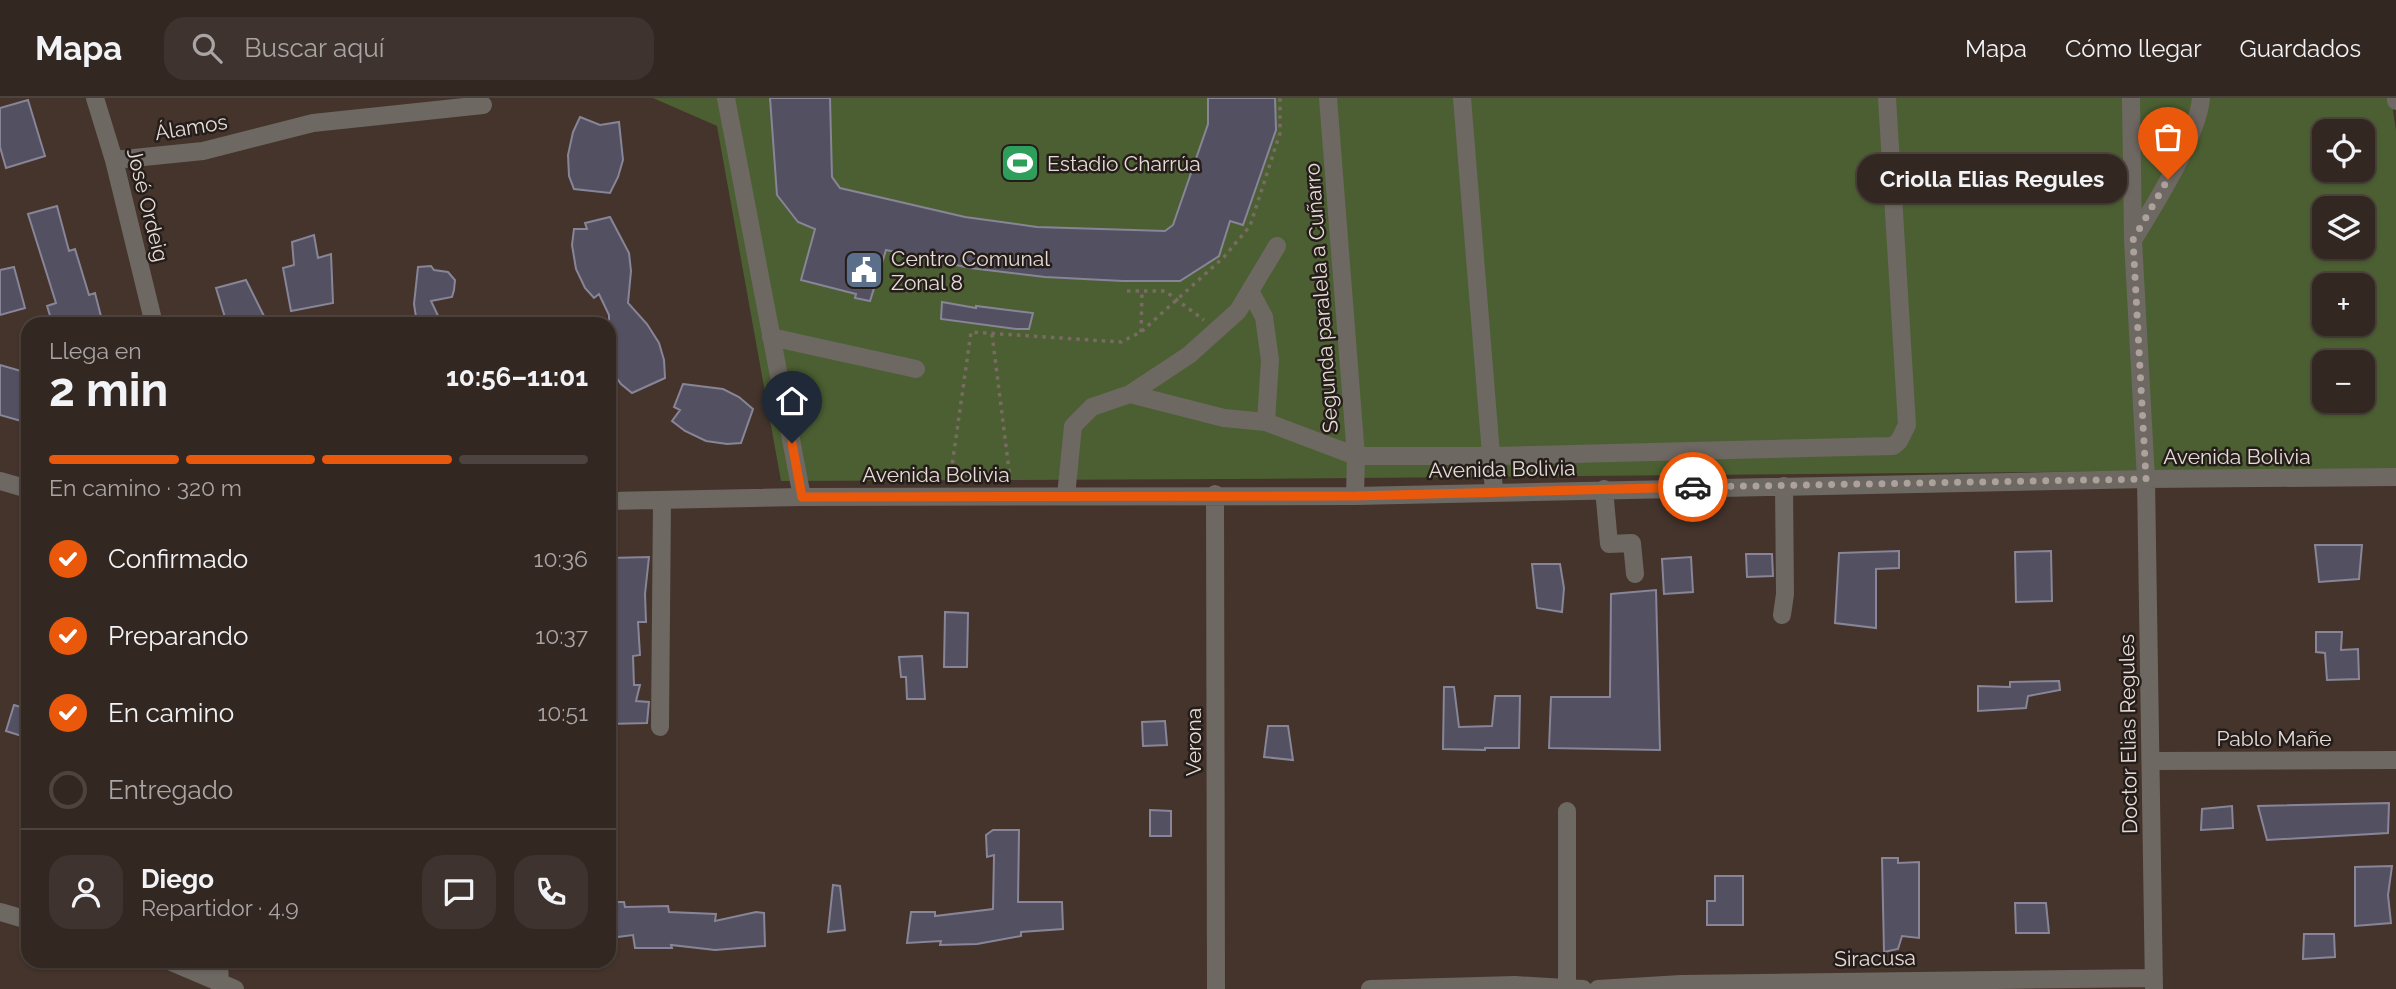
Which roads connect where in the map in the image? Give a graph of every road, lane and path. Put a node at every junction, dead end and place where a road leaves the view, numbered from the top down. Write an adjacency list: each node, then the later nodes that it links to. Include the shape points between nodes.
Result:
1 (94, 98): 10 (street, José Ordeig)
2 (726, 98): 21 (street)
3 (1280, 98): 16 (path, via 1280,133 1250,226)
4 (1328, 98): 25 (street, Segunda paralela a Cuñarro)
5 (1462, 98): 26 (street)
6 (1886, 98): 26 (street, via 1907,425 1899,441 1893,446)
7 (2131, 98): 11 (street, Doctor Elias Regules)
8 (2201, 98): 11 (street, via 2186,143)
9 (483, 105): 10 (street, Álamos, via 313,124 203,151)
10 (114, 160): 17 (street, José Ordeig)
11 (2133, 240): 28 (street, Doctor Elias Regules)
12 (1277, 246): 15 (street)
13 (1142, 290): 14 (path); 16 (path, via 1166,291); 19 (path)
14 (1127, 291)
15 (1250, 291): 18 (street, via 1238,311); 24 (street, via 1266,328)
16 (1178, 299): 18 (path); 19 (path)
17 (153, 317)
18 (1217, 330): 23 (street)
19 (1141, 332): 20 (path, via 1121,342)
20 (992, 334): 35 (path, via 971,332); 36 (path)
21 (771, 337): 22 (street); 39 (street)
22 (916, 369)
23 (1130, 394): 24 (street, via 1224,418); 37 (street, via 1092,407 1073,426)
24 (1266, 422): 25 (street)
25 (1356, 456): 26 (street); 38 (street, Segunda paralela a Cuñarro)
26 (1491, 456): 33 (street)
27 (2396, 477): 28 (street, Avenida Bolivia)
28 (2146, 479): 30 (street, Avenida Bolivia); 46 (street, Doctor Elias Regules)
29 (0, 481): 31 (street)
30 (1784, 486): 32 (street, Avenida Bolivia); 43 (street)
31 (21, 487)
32 (1604, 489): 33 (street, Avenida Bolivia); 42 (street, via 1609,544 1632,544)
33 (1494, 491): 38 (street, Avenida Bolivia)
34 (1215, 494): 37 (street, Avenida Bolivia); 38 (street, Avenida Bolivia); 56 (street, Verona)
35 (947, 496): 36 (street, Avenida Bolivia); 39 (street, Avenida Bolivia)
36 (1012, 496): 37 (street, Avenida Bolivia)
37 (1066, 496)
38 (1355, 496)
39 (802, 497): 40 (street, Avenida Bolivia)
40 (662, 500): 41 (street, Avenida Bolivia); 44 (street)
41 (616, 501)
42 (1636, 574)
43 (1782, 615)
44 (660, 727)
45 (2396, 760): 46 (street, Pablo Mañe)
46 (2151, 761): 52 (street, Doctor Elias Regules)
47 (1567, 811): 55 (street)
48 (0, 912): 49 (street)
49 (21, 918)
50 (184, 968): 54 (street)
51 (221, 968): 54 (street)
52 (2153, 983): 53 (street, Siracusa)
53 (1908, 985): 58 (street, Siracusa, via 1681,984)
54 (225, 987)
55 (1575, 988): 57 (street)
56 (1216, 989)
57 (1370, 989)
58 (1598, 989)

